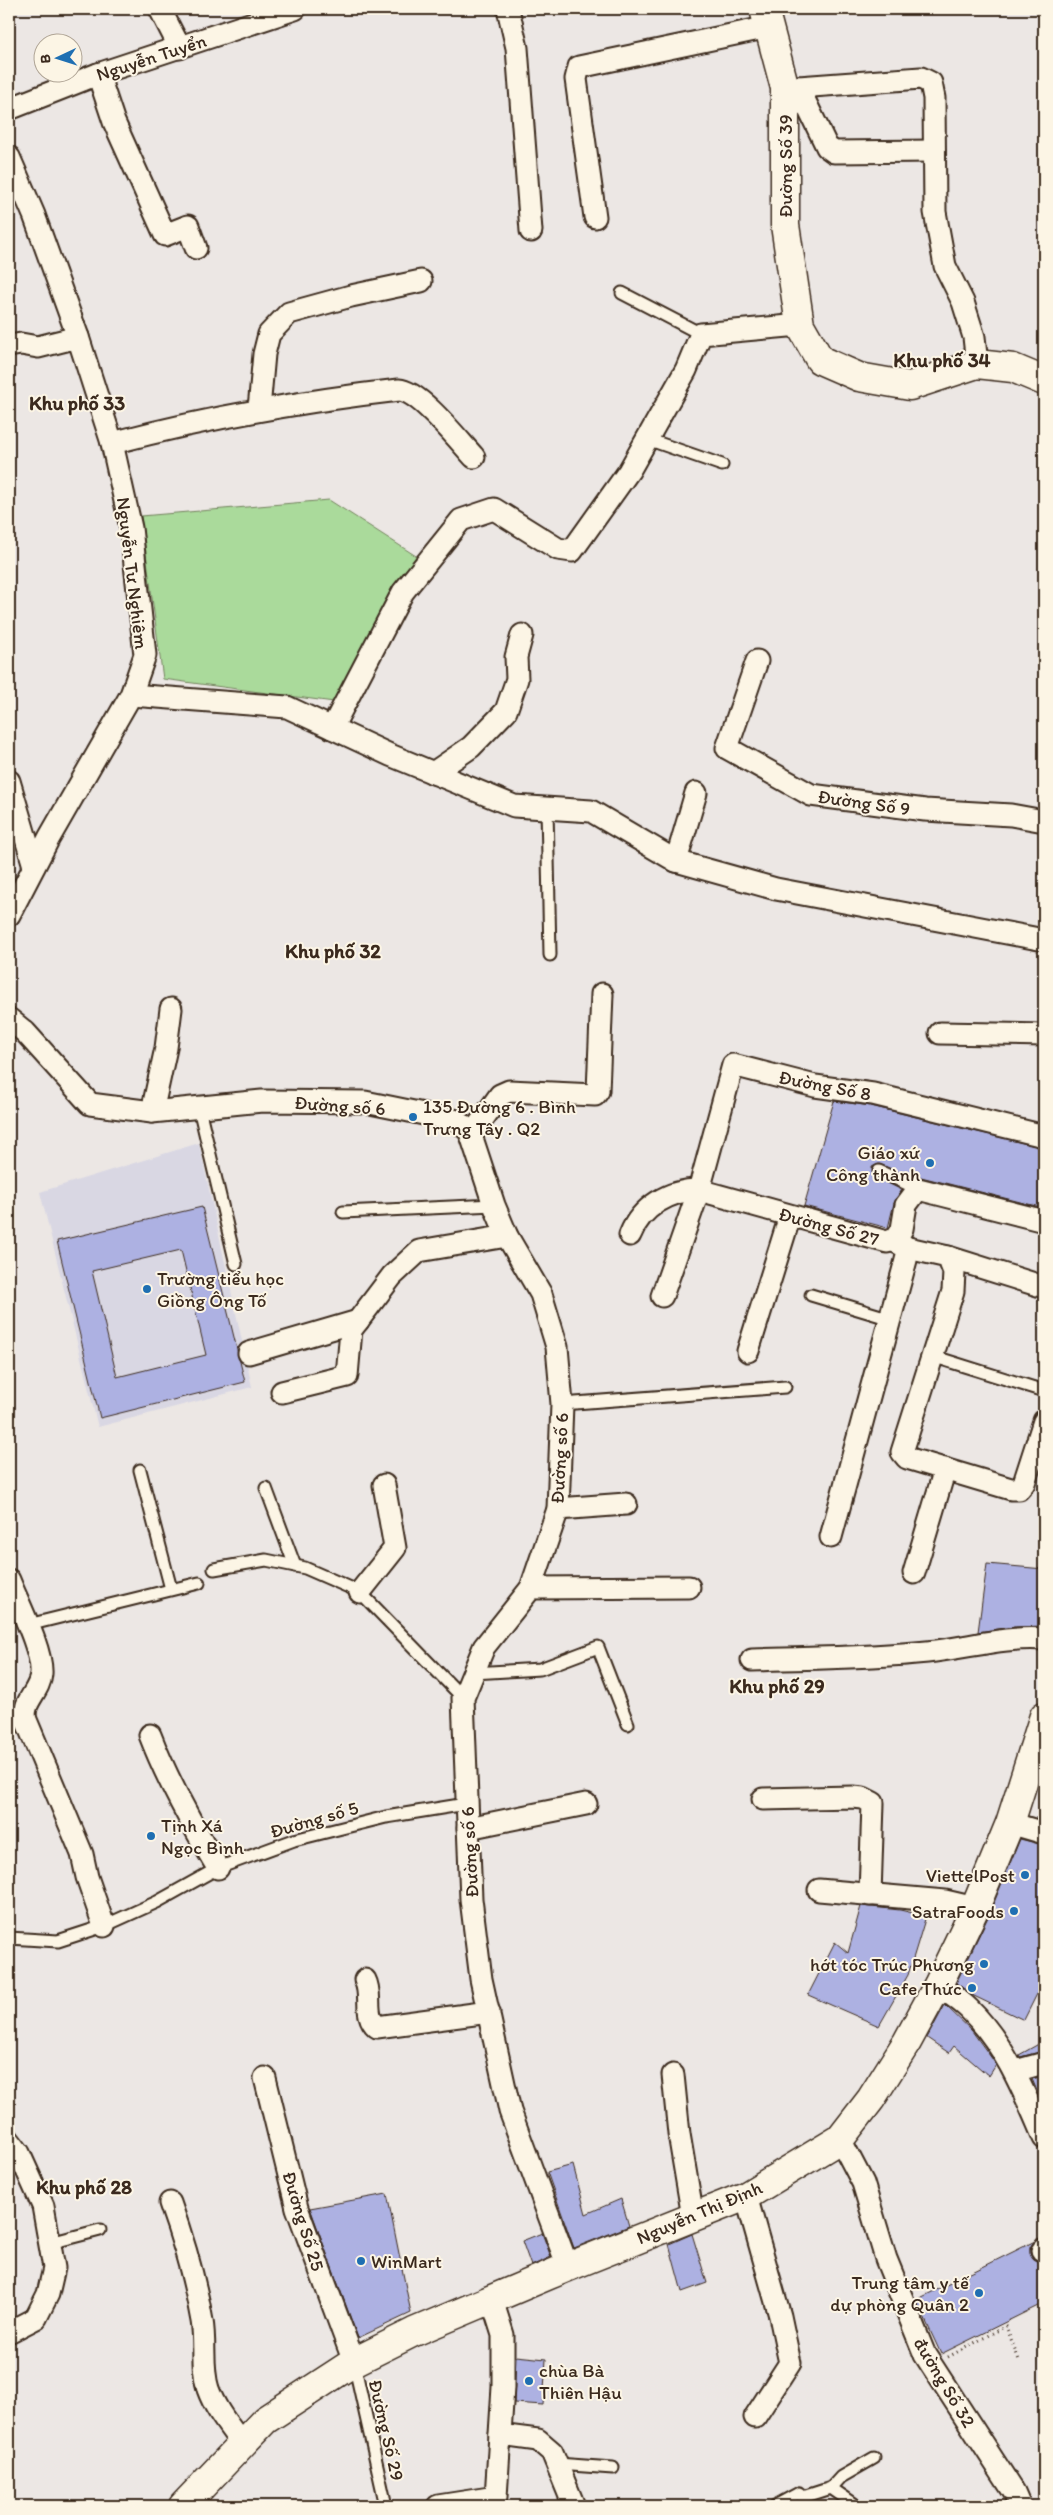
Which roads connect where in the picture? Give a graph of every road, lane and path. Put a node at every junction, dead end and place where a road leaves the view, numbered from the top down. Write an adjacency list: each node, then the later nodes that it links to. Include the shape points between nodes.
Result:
1 (160, 9): 5 (street)
2 (295, 9): 5 (street, Nguyễn Tuyển)
3 (508, 9): 12 (street, via 517,48)
4 (767, 18): 7 (main road, Đường Số 39); 11 (street, via 579,67 576,79)
5 (180, 48): 6 (street, Nguyễn Tuyển)
6 (98, 74): 8 (street, Nguyễn Tuyển); 13 (street, via 114,122 165,236 188,226)
7 (792, 88): 9 (street, via 827,147 834,152); 9 (street, via 921,78 931,83 934,98); 16 (main road, Đường Số 39, via 785,225)
8 (9, 109)
9 (934, 150): 20 (street, via 934,212 945,266 963,302 974,337)
10 (9, 157): 18 (street, Nguyễn Tư Nghiêm, via 34,215)
11 (595, 217)
12 (531, 231)
13 (196, 248)
14 (421, 281): 22 (street, via 288,313 269,334)
15 (622, 293): 17 (lane)
16 (800, 325): 17 (street); 20 (main road, via 820,360 859,378 910,386)
17 (702, 334): 23 (street, via 686,370)
18 (78, 337): 19 (street, via 38,346); 24 (street, Nguyễn Tư Nghiêm)
19 (9, 346)
20 (977, 364): 21 (main road, via 1013,368)
21 (1044, 381)
22 (259, 409): 24 (street); 25 (street, via 406,390 439,417)
23 (647, 439): 26 (lane); 30 (street, via 629,471 572,551 558,549 494,508 461,520 403,592)
24 (112, 444): 29 (street, Nguyễn Tư Nghiêm, via 131,528 145,655)
25 (474, 457)
26 (722, 465)
27 (522, 635): 31 (street, via 516,657 517,680 506,711 472,748)
28 (756, 662): 35 (street, Đường Số 9, via 727,748 811,795)
29 (131, 695): 30 (street, via 287,707); 37 (street, Nguyễn Tư Nghiêm)
30 (332, 728): 31 (street)
31 (433, 773): 34 (street, via 514,806)
32 (9, 781): 37 (street)
33 (696, 793): 36 (street)
34 (546, 808): 36 (street, via 591,811); 40 (lane)
35 (1044, 821)
36 (676, 861): 39 (street, via 776,889)
37 (34, 866): 38 (street, Nguyễn Tư Nghiêm)
38 (9, 915)
39 (1044, 940)
40 (550, 955)
41 (602, 994): 48 (street, via 598,1091 595,1095 509,1091 500,1095 475,1130)
42 (171, 1009): 47 (street)
43 (9, 1019): 47 (street, Đường số 6, via 26,1032 90,1104)
44 (940, 1033): 45 (street)
45 (1044, 1035)
46 (199, 1108): 47 (street, Đường số 6); 48 (street, Đường số 6, via 262,1101 365,1102 458,1121); 61 (lane)
47 (152, 1112)
48 (470, 1132): 53 (street, Đường số 6)
49 (1044, 1136): 52 (street, Đường Số 8, via 873,1094 815,1086 733,1065)
50 (879, 1171): 51 (lane)
51 (918, 1188): 56 (street); 59 (street, Đường Số 27, via 906,1205 897,1238)
52 (699, 1190): 55 (street, Đường Số 27); 57 (street, via 686,1190 656,1203 640,1214); 64 (street)
53 (494, 1205): 54 (lane); 58 (street, Đường số 6)
54 (343, 1212)
55 (790, 1216): 59 (street, Đường Số 27); 67 (street)
56 (1044, 1220)
57 (630, 1235)
58 (507, 1236): 66 (street, via 419,1251 392,1276); 73 (street, Đường số 6, via 541,1294 557,1347)
59 (900, 1244): 60 (street); 65 (street)
60 (948, 1257): 62 (street); 69 (street, via 954,1272 953,1291)
61 (236, 1264)
62 (1044, 1287)
63 (811, 1295): 65 (lane)
64 (662, 1296)
65 (891, 1319): 81 (street)
66 (358, 1321): 68 (street); 72 (street, via 351,1330 347,1376)
67 (748, 1351)
68 (249, 1353)
69 (932, 1356): 71 (lane); 75 (street, via 902,1452 907,1458)
70 (785, 1387): 73 (lane)
71 (1044, 1391)
72 (282, 1392)
73 (562, 1404): 80 (street, Đường số 6)
74 (1044, 1421): 75 (street, via 1019,1490)
75 (945, 1469): 84 (street)
76 (140, 1470): 89 (lane)
77 (384, 1485): 90 (street, via 395,1548)
78 (266, 1488): 82 (lane)
79 (626, 1504): 80 (street)
80 (558, 1509): 88 (street, Đường số 6)
81 (831, 1537)
82 (295, 1566): 83 (lane, via 266,1560); 90 (lane)
83 (214, 1569)
84 (914, 1573)
85 (9, 1580): 91 (street)
86 (198, 1583): 89 (lane)
87 (690, 1587): 88 (street)
88 (531, 1588): 94 (street, Đường số 6, via 484,1646)
89 (171, 1590): 91 (lane)
90 (360, 1592): 95 (lane)
91 (28, 1625): 109 (street, via 41,1662 41,1679 25,1708 26,1720 82,1854)
92 (1044, 1639): 93 (street, via 1020,1637 907,1654)
93 (752, 1660)
94 (473, 1673): 95 (street, Đường số 6); 97 (lane, via 540,1669 598,1647)
95 (463, 1698): 100 (street, Đường số 6)
96 (1044, 1716): 102 (main road, Nguyễn Thị Định)
97 (628, 1724)
98 (150, 1735): 105 (street, via 186,1815)
99 (763, 1798): 107 (street, via 853,1797 872,1803)
100 (466, 1804): 103 (street, Đường số 6); 105 (lane, Đường số 5, via 386,1817 294,1840)
101 (586, 1804): 103 (street)
102 (1010, 1823): 104 (street); 108 (main road, Nguyễn Thị Định)
103 (468, 1828): 113 (street, Đường số 6, via 471,1899 481,1979)
104 (1044, 1833)
105 (218, 1868): 109 (lane, Đường số 5)
106 (819, 1890): 107 (street)
107 (870, 1895): 108 (street)
108 (975, 1908): 112 (main road, Nguyễn Thị Định)
109 (104, 1926): 110 (lane, Đường số 5, via 58,1940)
110 (9, 1938)
111 (365, 1980): 113 (street, via 369,2014 378,2027)
112 (938, 1985): 115 (street, via 969,2008); 119 (main road, Nguyễn Thị Định, via 871,2099)
113 (489, 2012): 126 (street, Đường số 6, via 510,2111)
114 (1044, 2063): 115 (street)
115 (1015, 2071): 118 (street)
116 (673, 2075): 123 (street, via 678,2134)
117 (265, 2078): 130 (street, Đường Số 25, via 297,2208)
118 (1044, 2138)
119 (840, 2139): 121 (main road, Nguyễn Thị Định); 131 (street, đường Số 32, via 863,2183 886,2258)
120 (9, 2140): 125 (street, via 19,2153 43,2206)
121 (746, 2196): 123 (main road, Nguyễn Thị Định); 132 (street, via 790,2363)
122 (170, 2203): 134 (street, via 190,2259 202,2321 208,2389)
123 (693, 2217): 126 (main road, Nguyễn Thị Định)
124 (100, 2230): 125 (lane)
125 (50, 2243): 128 (street, via 54,2268 48,2294 36,2318)
126 (568, 2267): 127 (main road, Nguyễn Thị Định)
127 (492, 2300): 130 (main road, Nguyễn Thị Định, via 414,2332); 133 (street, via 503,2335 504,2386)
128 (9, 2332)
129 (1019, 2360): 131 (path, via 1006,2326)
130 (354, 2362): 134 (main road, Nguyễn Thị Định, via 265,2420); 141 (lane, Đường Số 29)
131 (932, 2366): 146 (street, đường Số 32)
132 (755, 2417)
133 (500, 2435): 136 (street, via 538,2440 552,2452); 142 (street, via 496,2498)
134 (242, 2444): 140 (main road, Nguyễn Thị Định)
135 (874, 2458): 138 (lane, via 841,2477)
136 (557, 2464): 137 (lane); 143 (street)
137 (613, 2468)
138 (831, 2488): 139 (lane); 145 (lane)
139 (803, 2502): 144 (lane, via 799,2493)
140 (183, 2506)
141 (386, 2506)
142 (438, 2506)
143 (574, 2506)
144 (775, 2506)
145 (857, 2506)
146 (1020, 2506)

